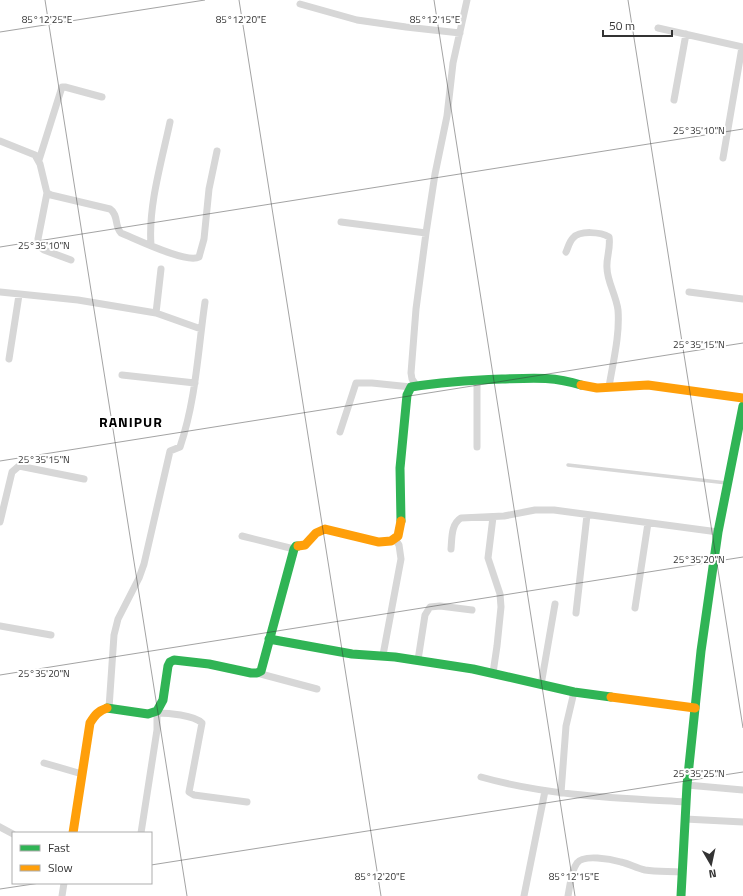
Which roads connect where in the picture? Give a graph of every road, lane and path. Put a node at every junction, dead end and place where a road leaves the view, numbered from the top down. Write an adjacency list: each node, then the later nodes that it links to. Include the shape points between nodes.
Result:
1 (467, 0): 4 (street)
2 (300, 4): 4 (street, via 365,21)
3 (658, 28): 5 (street)
4 (460, 33): 16 (street)
5 (686, 34): 6 (street); 8 (street)
6 (742, 47): 12 (street)
7 (102, 97): 13 (street, via 62,88)
8 (674, 100)
9 (170, 122): 17 (street, via 155,196 150,229)
10 (0, 141): 13 (street, via 35,155)
11 (217, 151): 17 (street, via 199,257 180,257)
12 (723, 158)
13 (39, 160): 14 (street)
14 (47, 193): 17 (street, via 110,209 116,214 117,229 121,233); 19 (street, via 38,239 39,246)
15 (341, 222): 16 (street)
16 (426, 233): 32 (street, via 412,343)
17 (151, 245)
18 (566, 252): 33 (street, via 571,240 579,234 592,233 609,237 610,248 606,267 618,311 617,337)
19 (71, 260)
20 (161, 269): 26 (street)
21 (0, 292): 23 (street)
22 (689, 292): 24 (street)
23 (19, 295): 26 (street, via 78,300); 28 (street)
24 (743, 299)
25 (205, 302): 27 (street)
26 (156, 313): 27 (street)
27 (201, 329): 31 (street)
28 (9, 359)
29 (122, 375): 31 (street)
30 (477, 380): 32 (street); 33 (street, via 558,378 597,388); 37 (street)
31 (195, 384): 64 (street, via 180,447 170,451 144,564 118,620 114,635)
32 (413, 386): 36 (street, via 356,383); 47 (street, via 407,395 400,468 402,517 400,531)
33 (609, 387): 34 (street, via 648,386)
34 (743, 398)
35 (743, 406): 40 (street)
36 (340, 432)
37 (476, 447)
38 (568, 465): 40 (lane)
39 (84, 479): 43 (street, via 20,466 12,472)
40 (728, 483): 45 (street)
41 (587, 515): 42 (street, via 544,510); 44 (street); 53 (street)
42 (493, 517): 48 (street, via 466,517 457,520 453,529); 60 (street, via 488,558 500,594 501,607 498,646)
43 (0, 522)
44 (648, 523): 45 (street); 51 (street)
45 (718, 532): 65 (street)
46 (242, 536): 49 (street)
47 (395, 539): 49 (street, via 391,542 379,542 324,529 319,530 305,545 296,546); 57 (street, via 401,552 401,559)
48 (451, 548)
49 (294, 549): 56 (street)
50 (555, 604): 61 (street)
51 (635, 608)
52 (472, 610): 58 (street, via 430,607 425,615)
53 (576, 612)
54 (0, 626): 55 (street)
55 (51, 635)
56 (269, 639): 57 (street, via 352,654); 59 (street, via 264,666 262,671)
57 (383, 655): 58 (street)
58 (418, 660): 60 (street)
59 (256, 673): 62 (street); 66 (street, via 174,660 168,666 163,700)
60 (492, 673): 61 (street)
61 (541, 685): 63 (street)
62 (317, 689)
63 (574, 692): 65 (street); 73 (street, via 566,726)
64 (109, 708): 66 (street, via 148,714); 68 (street, via 95,714 90,723)
65 (695, 708): 70 (street)
66 (157, 712): 74 (street, via 199,720 202,723 189,792); 80 (street, via 157,730)
67 (44, 763): 68 (street)
68 (82, 774): 79 (street)
69 (481, 777): 72 (street)
70 (687, 785): 71 (street); 75 (street)
71 (743, 790)
72 (545, 791): 73 (street); 85 (street)
73 (561, 793): 75 (street)
74 (246, 802)
75 (686, 802): 76 (street)
76 (685, 818): 77 (street); 82 (street)
77 (743, 822)
78 (0, 827): 81 (street)
79 (73, 832)
80 (141, 832)
81 (12, 833)
82 (682, 872): 86 (street, via 640,869 602,859 581,859 574,868); 87 (street)
83 (64, 884): 84 (street)
84 (62, 896)
85 (524, 896)
86 (568, 896)
87 (681, 896)

